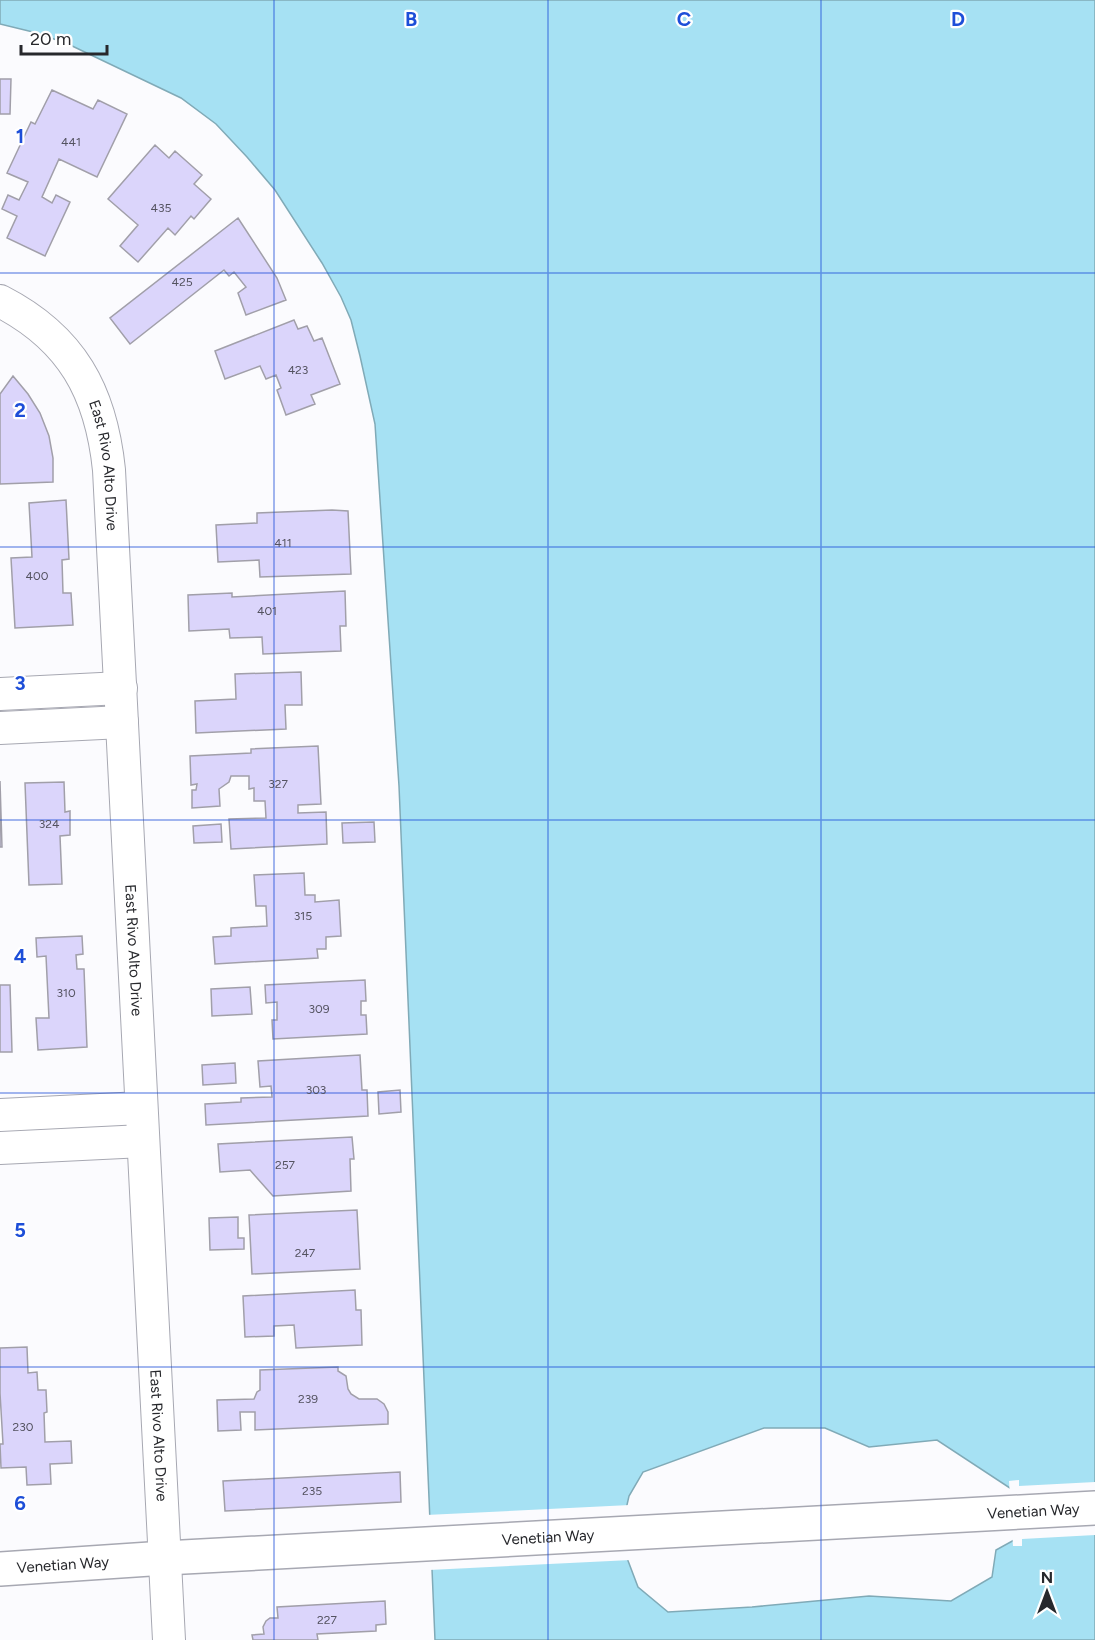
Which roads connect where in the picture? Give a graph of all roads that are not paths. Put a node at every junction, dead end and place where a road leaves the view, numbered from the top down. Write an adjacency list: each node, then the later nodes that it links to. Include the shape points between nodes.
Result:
1 (0, 301): 2 (street, East Rivo Alto Drive, via 55,340 87,384 96,406 107,447)
2 (121, 688): 3 (street); 4 (street, East Rivo Alto Drive)
3 (0, 694)
4 (122, 722): 5 (street); 6 (street, East Rivo Alto Drive)
5 (0, 728)
6 (141, 1108): 7 (street); 8 (street, East Rivo Alto Drive)
7 (0, 1115)
8 (143, 1141): 9 (street); 11 (street, East Rivo Alto Drive)
9 (0, 1148)
10 (1095, 1508): 11 (main road, Venetian Way)
11 (165, 1558): 12 (main road, Venetian Way); 13 (street, East Rivo Alto Drive)
12 (0, 1569)
13 (169, 1640)

